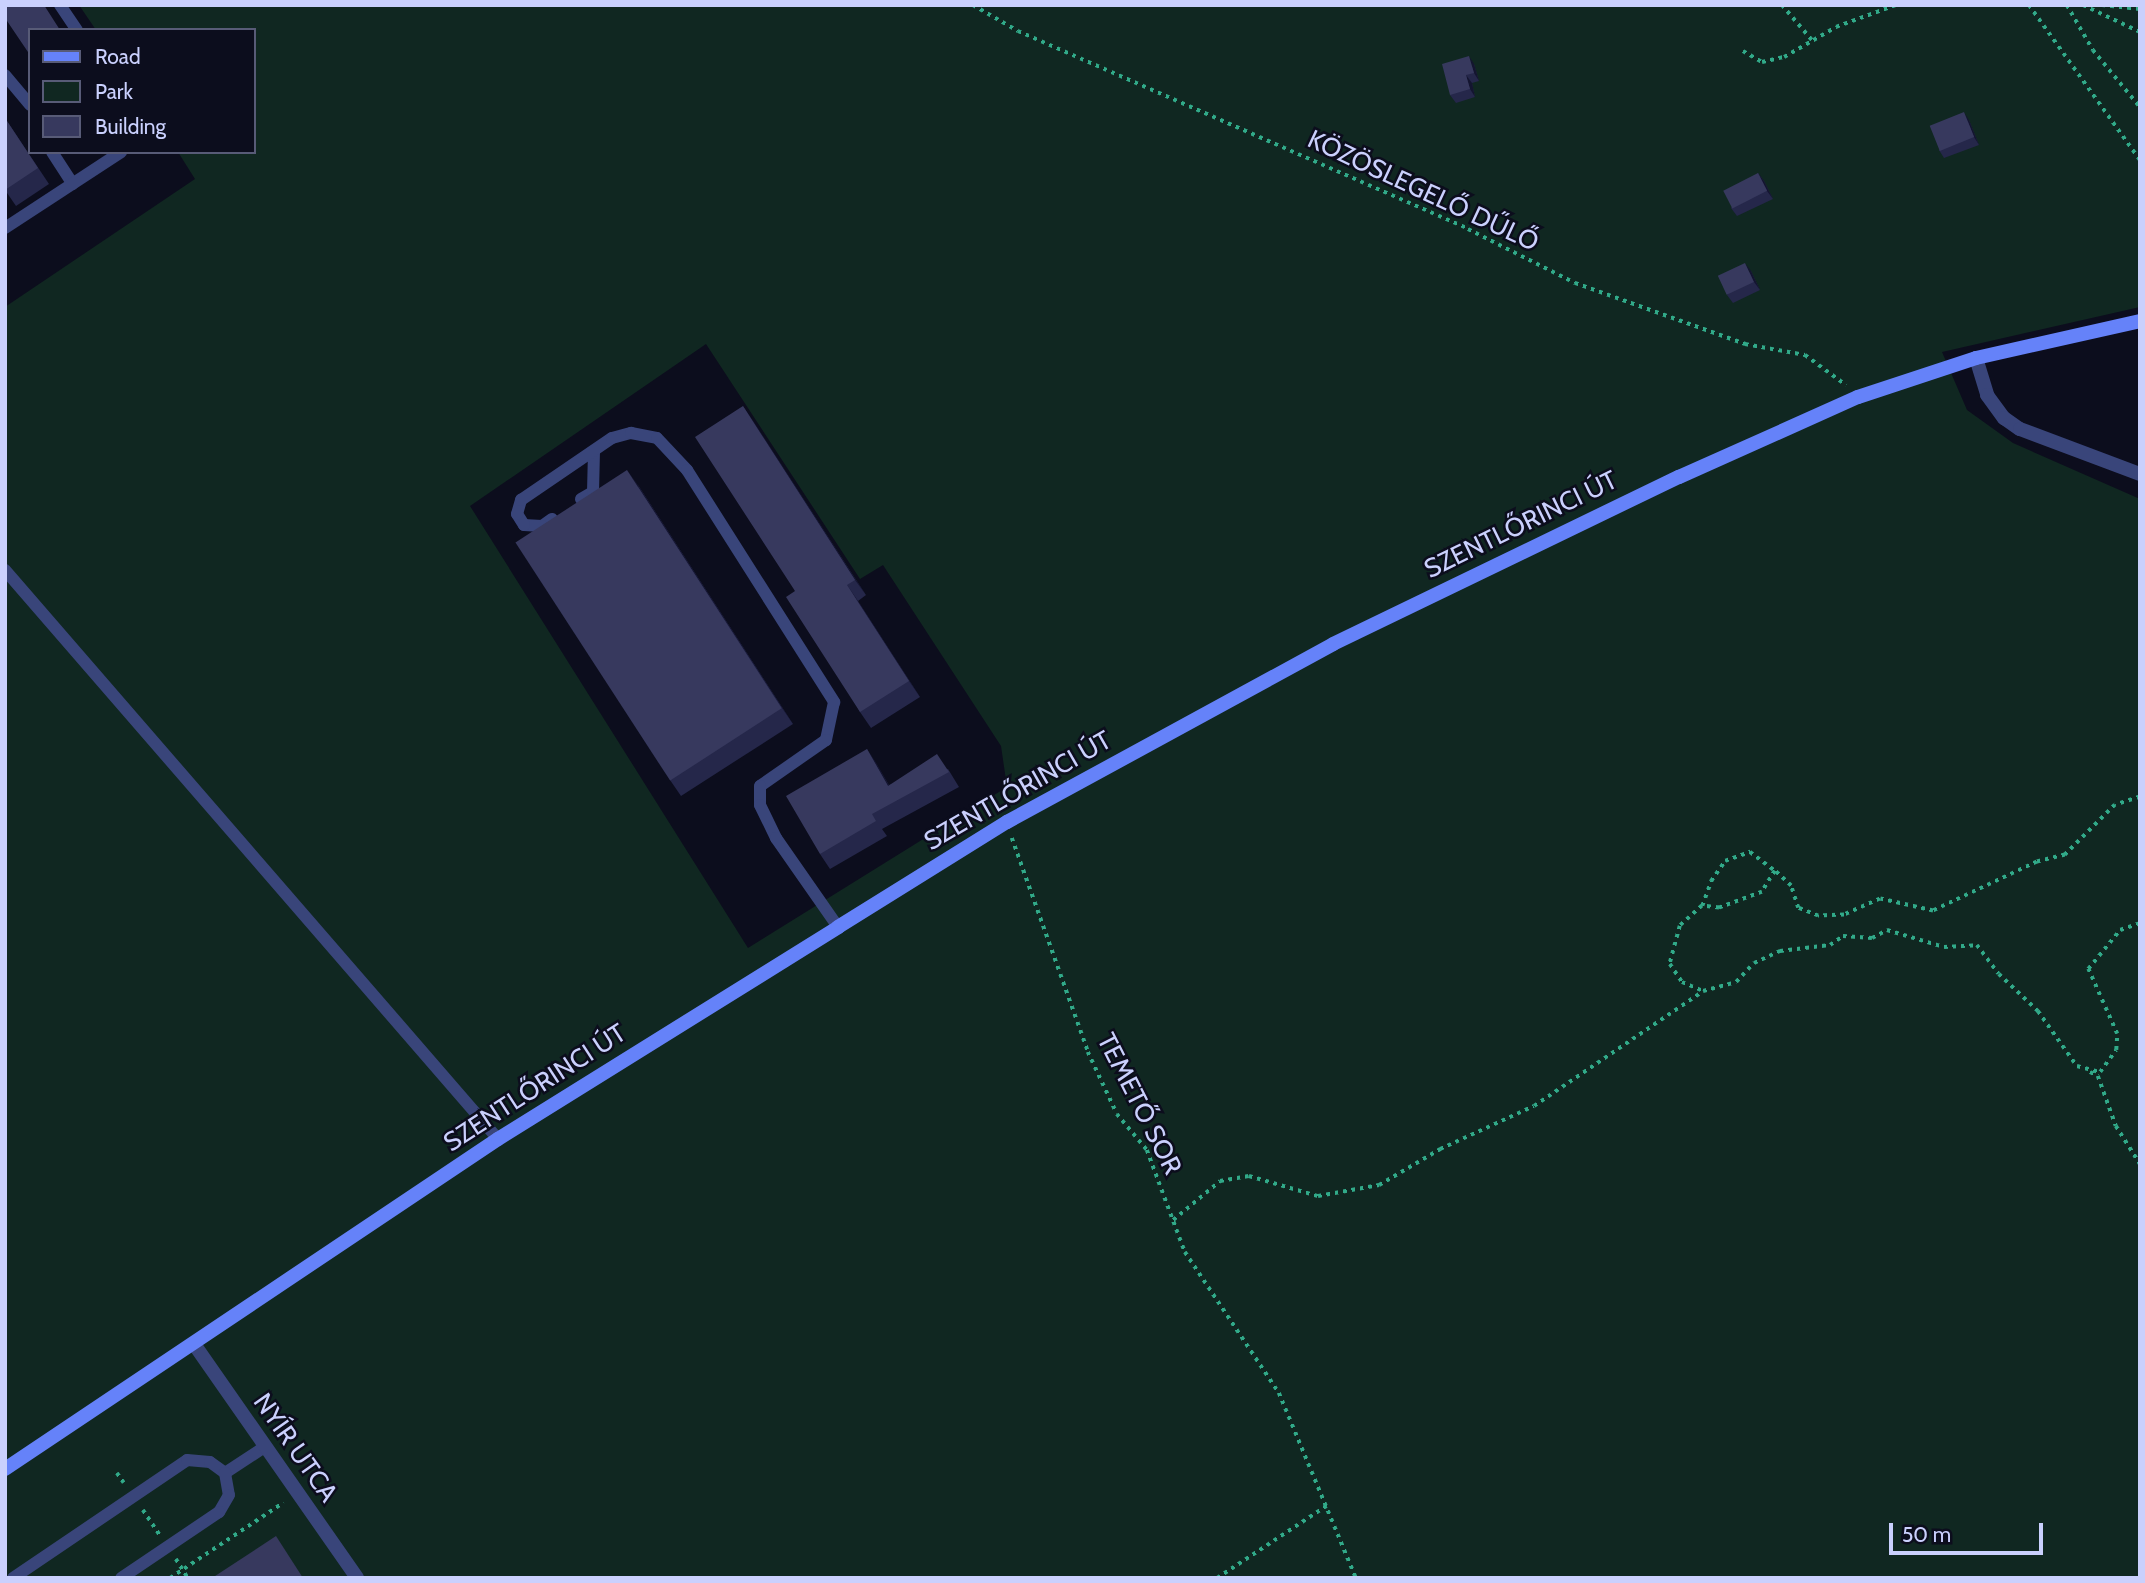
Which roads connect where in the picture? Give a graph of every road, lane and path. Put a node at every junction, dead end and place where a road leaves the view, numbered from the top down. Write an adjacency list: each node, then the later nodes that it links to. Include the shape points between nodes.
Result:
1 (60, 5): 10 (lane)
2 (973, 5): 24 (path, KÖZÖSLEGELŐ DŰLŐ, via 1018,32 1468,229 1575,283 1745,344 1805,355 1828,368)
3 (1782, 5): 12 (path)
4 (1896, 5): 12 (path)
5 (2029, 5): 19 (path)
6 (2067, 5): 16 (path, via 2093,50)
7 (2083, 5): 11 (path)
8 (2102, 5): 9 (path)
9 (2140, 9)
10 (75, 28)
11 (2140, 32)
12 (1812, 40): 13 (path, via 1784,57 1762,62)
13 (1743, 51)
14 (5, 75): 15 (lane)
15 (28, 103)
16 (2140, 107)
17 (53, 154): 20 (lane)
18 (118, 154): 20 (lane)
19 (2140, 160)
20 (73, 184): 21 (lane)
21 (5, 228)
22 (2140, 321): 23 (main road, SZENTLŐRINCI ÚT)
23 (1976, 358): 24 (main road, SZENTLŐRINCI ÚT); 26 (street, via 1987,395 2004,418 2020,429)
24 (1858, 397): 29 (main road, SZENTLŐRINCI ÚT, via 1679,477 1333,644)
25 (594, 451): 25 (lane, via 521,500 517,514 524,525 536,527 593,492); 33 (lane, via 612,438 631,433 657,438 687,470 834,702 826,740 760,786 761,804 776,838)
26 (2140, 474)
27 (5, 570): 36 (lane)
28 (2140, 797): 30 (path, via 2115,805 2064,855 2037,862 1933,911 1880,899 1844,915 1818,916 1798,908 1791,886)
29 (1007, 822): 33 (main road, SZENTLŐRINCI ÚT); 38 (path, TEMETŐ SOR, via 1046,944 1088,1052 1118,1114 1147,1150)
30 (1775, 871): 31 (path, via 1762,892 1719,908); 31 (path, via 1750,852 1725,861)
31 (1702, 906): 34 (path, via 1680,926 1670,964 1682,982)
32 (2140, 923): 35 (path, via 2120,930 2088,969 2117,1034 2116,1050 2108,1064 2100,1072)
33 (838, 927): 36 (main road, SZENTLŐRINCI ÚT)
34 (1703, 991): 35 (path, via 1736,982 1754,963 1780,951 1830,945 1843,936 1872,938 1887,930 1944,947 1978,945 1999,974 2038,1012 2077,1066); 38 (path, via 1587,1066 1534,1107 1440,1149 1379,1185 1318,1196 1250,1175 1220,1181)
35 (2088, 1072): 37 (path, via 2098,1076 2116,1126)
36 (498, 1139): 39 (main road, SZENTLŐRINCI ÚT)
37 (2140, 1164)
38 (1173, 1220): 45 (path, TEMETŐ SOR, via 1185,1252 1279,1393)
39 (194, 1345): 40 (street, NYÍR UTCA); 41 (main road, SZENTLŐRINCI ÚT)
40 (263, 1448): 43 (lane); 46 (street, NYÍR UTCA)
41 (5, 1469)
42 (117, 1473): 44 (path)
43 (225, 1473): 44 (lane, via 211,1462 187,1460); 47 (lane, via 229,1494 219,1512)
44 (133, 1496): 47 (path); 49 (lane)
45 (1326, 1506): 54 (path); 55 (path, TEMETŐ SOR)
46 (309, 1511): 48 (path, via 296,1520 284,1503); 53 (street, NYÍR UTCA)
47 (168, 1546): 48 (path); 50 (lane)
48 (183, 1569): 51 (path); 52 (path)
49 (13, 1578)
50 (121, 1578)
51 (170, 1578)
52 (188, 1578)
53 (357, 1578)
54 (1216, 1578)
55 (1356, 1578)

